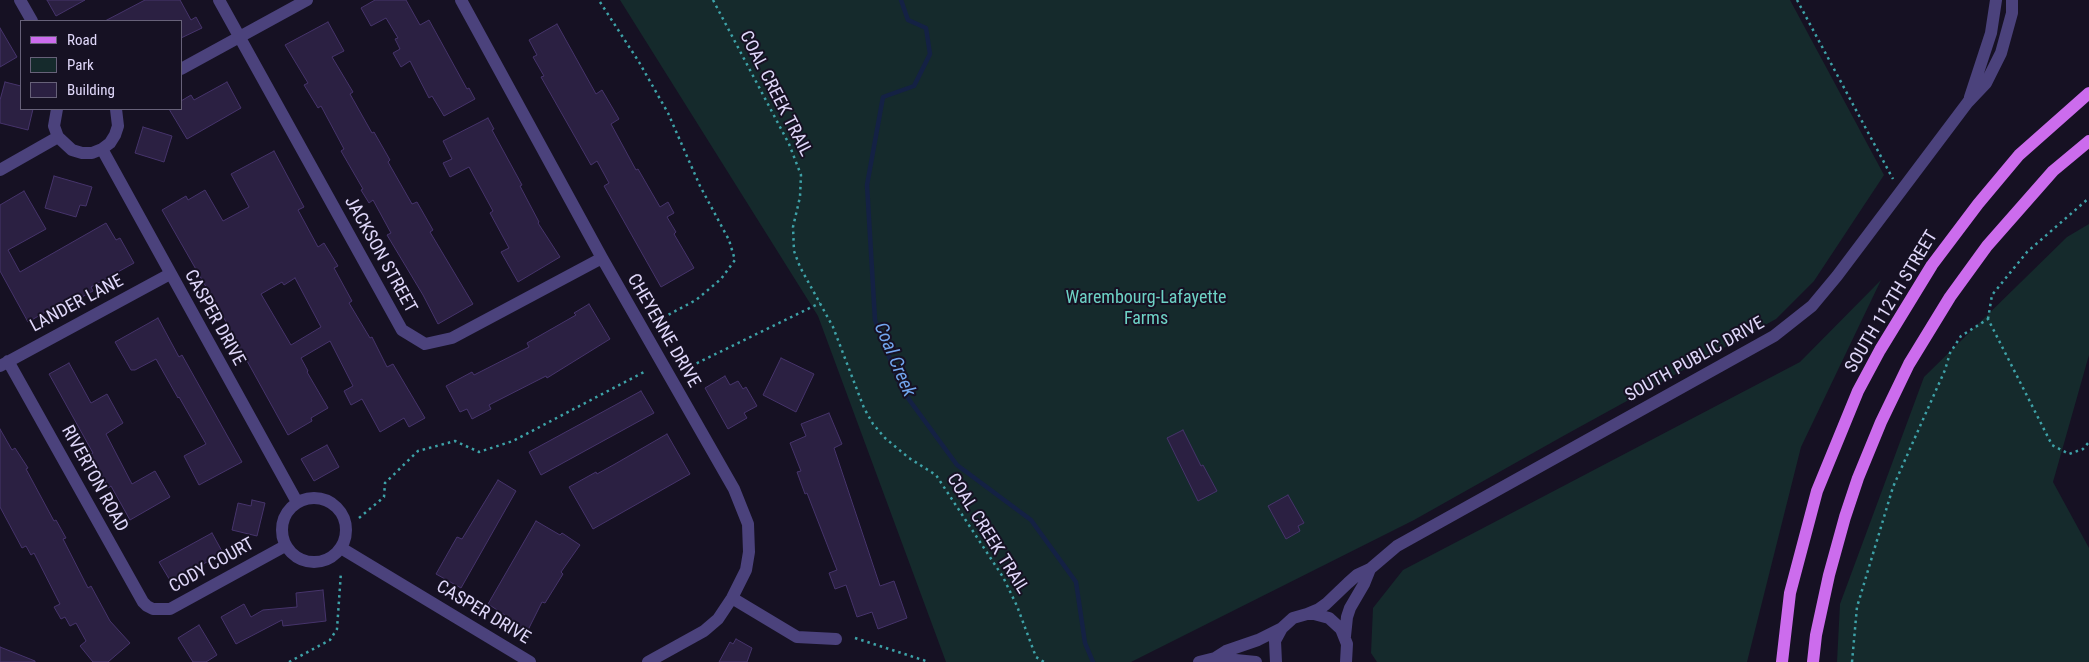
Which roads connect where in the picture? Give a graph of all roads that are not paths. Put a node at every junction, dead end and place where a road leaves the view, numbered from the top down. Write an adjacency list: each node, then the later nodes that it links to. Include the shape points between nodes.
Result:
1 (20, 0): 7 (street)
2 (219, 0): 8 (street, JACKSON STREET)
3 (307, 0): 8 (street)
4 (461, 0): 18 (street, CHEYENNE DRIVE)
5 (1996, 0): 11 (street, SOUTH PUBLIC DRIVE, via 1991,33)
6 (2012, 0): 11 (street, SOUTH PUBLIC DRIVE, via 2012,13 2001,53 1986,83)
7 (31, 20)
8 (239, 37): 9 (street); 18 (street, JACKSON STREET, via 402,330 425,344 452,338)
9 (182, 69)
10 (2089, 92): 38 (main road, SOUTH 112TH STREET, via 2019,155 1978,204 1932,264 1880,350 1858,391 1817,491 1790,593)
11 (1968, 102): 24 (street, SOUTH PUBLIC DRIVE, via 1837,276 1795,321 1397,546)
12 (56, 110): 14 (street, via 54,126)
13 (116, 110): 16 (street, via 118,126 115,136)
14 (58, 137): 16 (street, via 72,150 82,153); 17 (street)
15 (2089, 141): 39 (main road, via 2053,171 1987,246 1950,297 1909,364 1881,422 1845,517 1829,575)
16 (102, 150): 19 (street, CASPER DRIVE)
17 (0, 170)
18 (602, 258): 25 (street, CHEYENNE DRIVE, via 734,489 748,524 746,570)
19 (170, 274): 20 (street, LANDER LANE); 21 (street, CASPER DRIVE)
20 (4, 364): 26 (street, RIVERTON ROAD, via 143,602)
21 (297, 502): 22 (street, via 284,517 282,537); 23 (street, via 315,498 339,510 346,528)
22 (285, 546): 23 (street, via 291,554 309,563 328,560); 26 (street, CODY COURT, via 170,609)
23 (341, 548): 34 (street, CASPER DRIVE)
24 (1370, 569): 27 (street, via 1357,575 1319,609); 29 (street, via 1350,608)
25 (732, 598): 30 (street, via 797,636); 33 (street, CHEYENNE DRIVE, via 718,619 704,631)
26 (153, 609)
27 (1307, 614): 28 (street, via 1293,618); 29 (street, via 1329,618)
28 (1282, 628): 31 (street); 37 (street, via 1275,641)
29 (1345, 636): 32 (street)
30 (836, 639)
31 (1215, 658): 35 (street); 36 (street)
32 (1349, 659)
33 (653, 661)
34 (530, 662)
35 (1199, 662)
36 (1256, 662)
37 (1276, 662)
38 (1782, 662)
39 (1813, 662)

